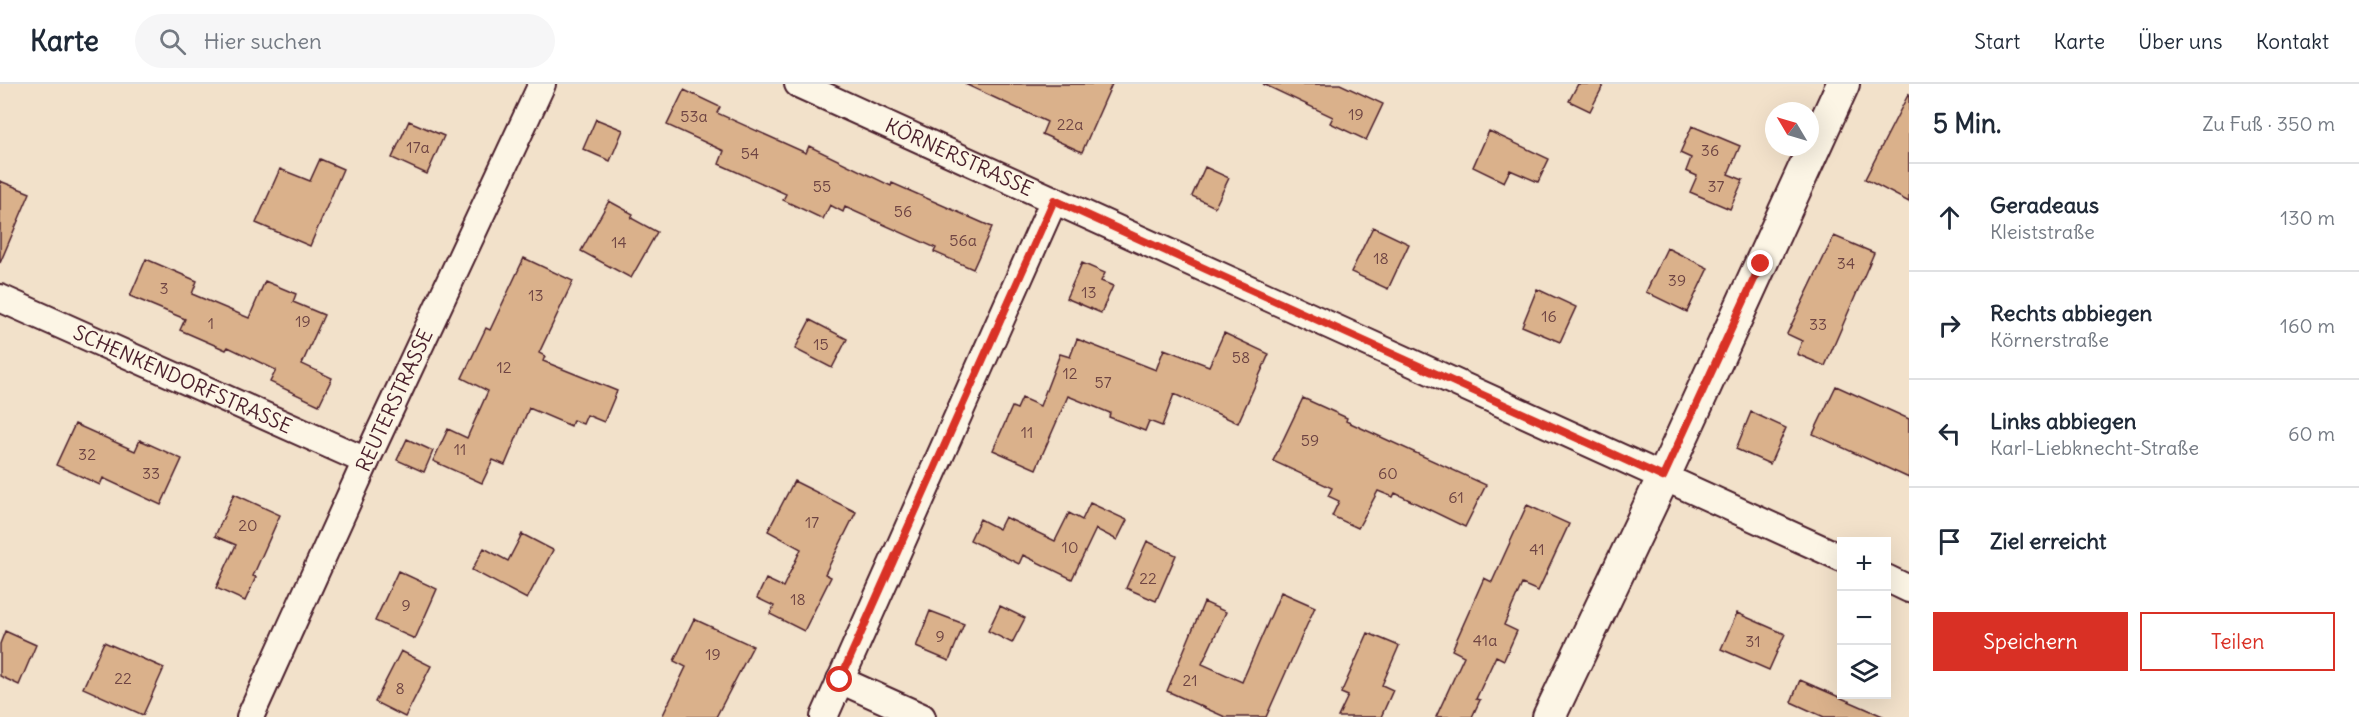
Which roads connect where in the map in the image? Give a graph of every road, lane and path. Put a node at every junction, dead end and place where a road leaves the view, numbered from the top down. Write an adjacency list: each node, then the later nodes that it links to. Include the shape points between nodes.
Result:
1 (542, 84): 6 (street, REUTERSTRASSE)
2 (1843, 84): 7 (street)
3 (813, 87): 4 (street, KÖRNERSTRASSE)
4 (1054, 200): 7 (street, KÖRNERSTRASSE); 11 (street)
5 (0, 298): 6 (street, SCHENKENDORFSTRASSE)
6 (366, 461): 12 (street, REUTERSTRASSE)
7 (1663, 477): 8 (street, KÖRNERSTRASSE); 15 (street)
8 (1837, 556)
9 (1891, 580): 10 (street)
10 (1909, 589)
11 (840, 680): 13 (street); 14 (street)
12 (250, 717)
13 (824, 717)
14 (922, 717)
15 (1549, 717)

